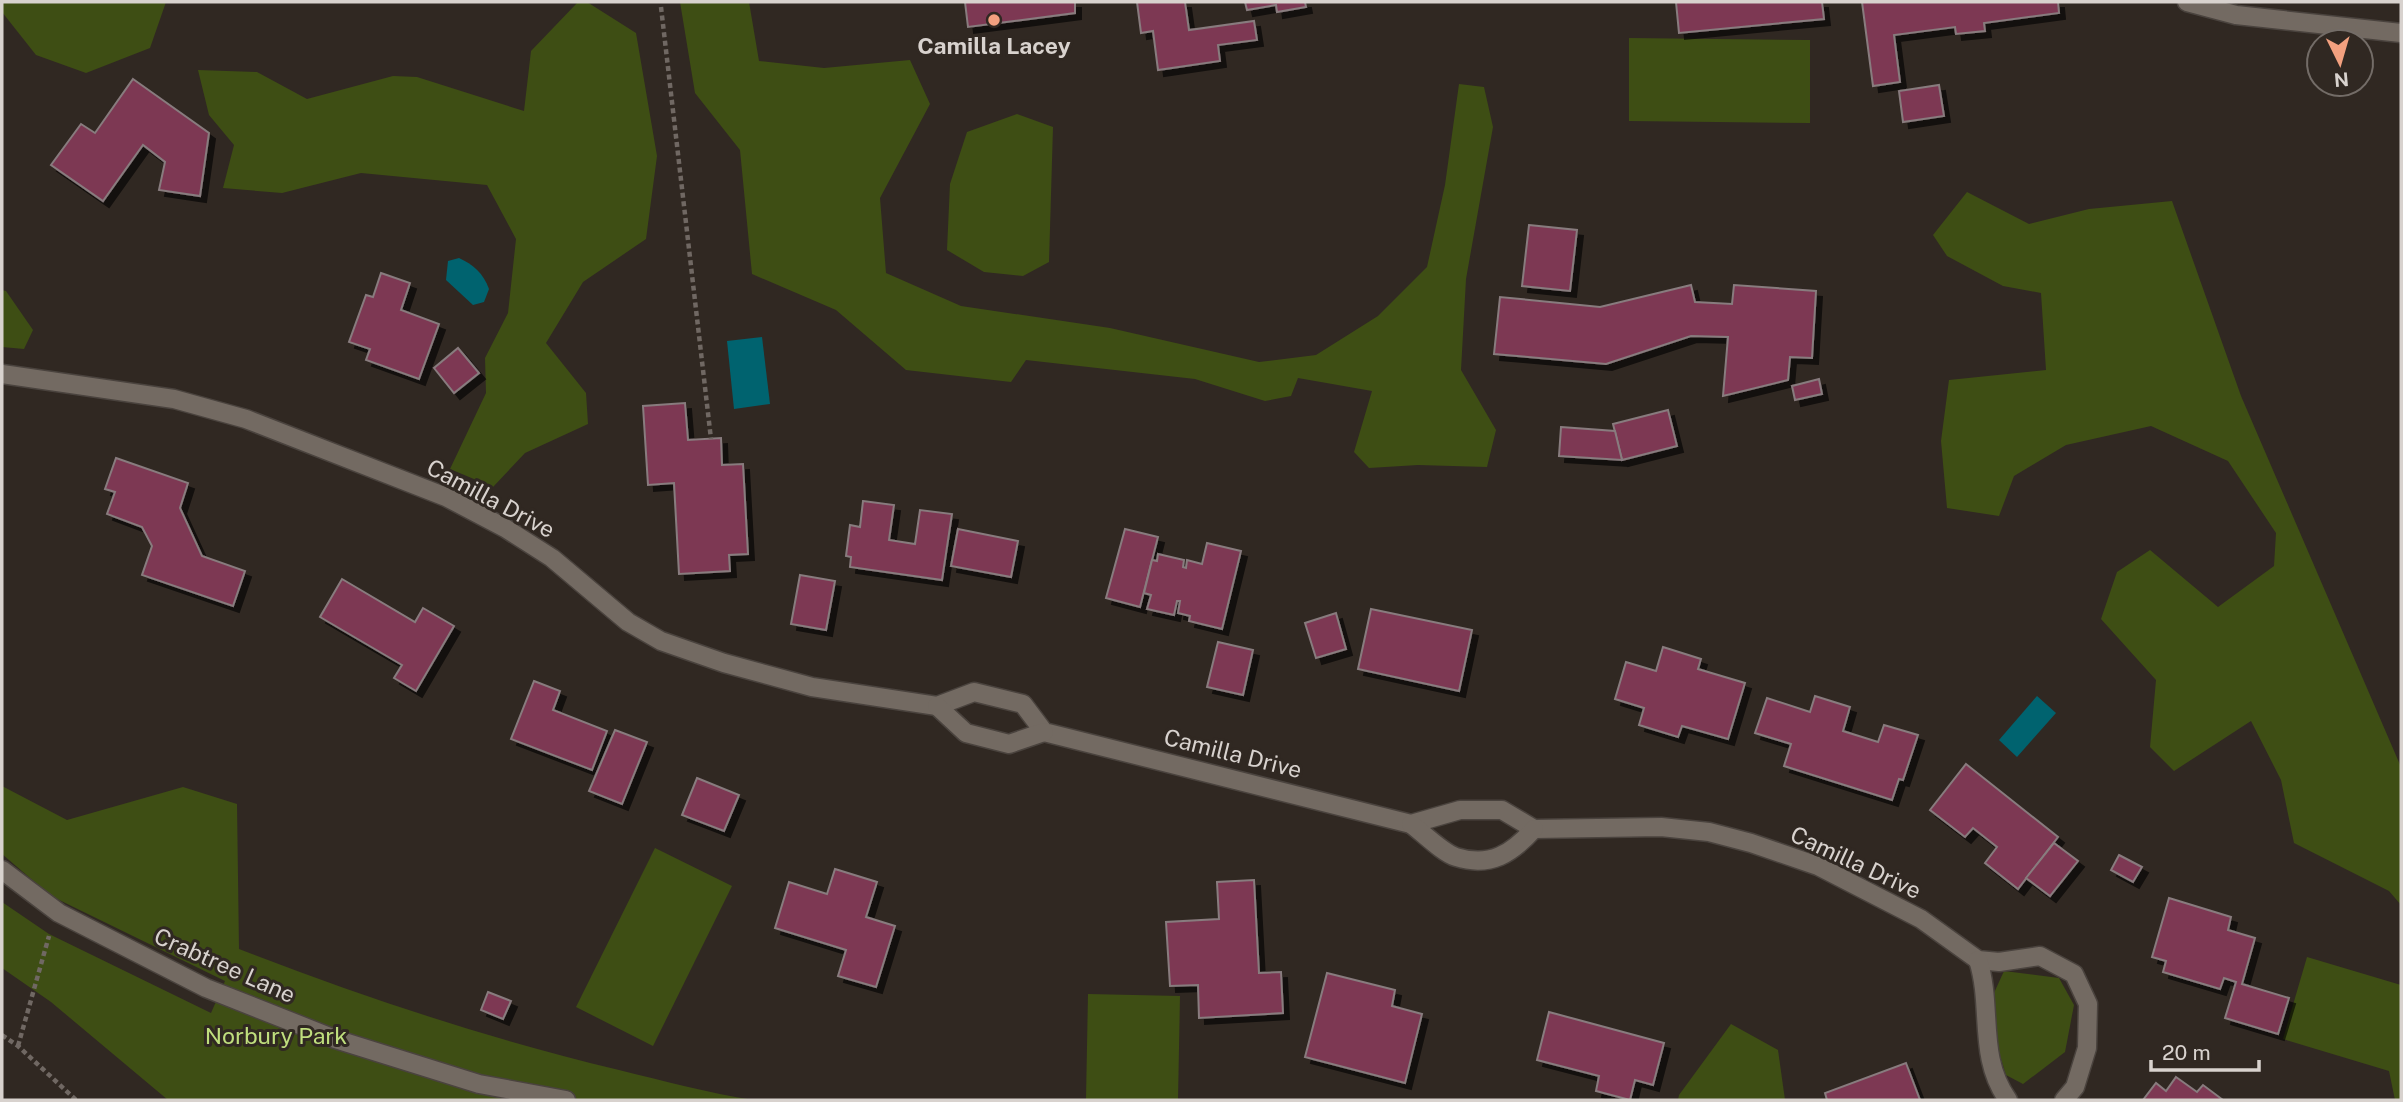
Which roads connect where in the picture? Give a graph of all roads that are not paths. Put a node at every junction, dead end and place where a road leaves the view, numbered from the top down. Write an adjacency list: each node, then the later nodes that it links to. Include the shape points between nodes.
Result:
1 (2187, 2): 2 (street, via 2236,15)
2 (2401, 33)
3 (2, 374): 4 (street, Camilla Drive, via 174,399 246,419 446,497 505,528 552,558 628,622 661,640 812,687)
4 (937, 706): 5 (street, via 967,733 1009,744); 5 (street, Camilla Drive, via 974,692 987,695 1023,704)
5 (1044, 732): 6 (street, Camilla Drive)
6 (1411, 824): 7 (street, via 1460,810 1502,810); 7 (street, Camilla Drive, via 1455,857 1491,861 1517,848)
7 (1534, 829): 9 (street, Camilla Drive, via 1661,827 1751,843 1818,866 1921,919)
8 (2, 870): 10 (street, Crabtree Lane, via 59,912 206,988 335,1039 479,1084)
9 (1978, 960): 11 (street, via 1994,1076); 12 (street, via 2040,956 2074,974 2088,1004 2087,1048 2075,1087)
10 (566, 1100)
11 (2008, 1100)
12 (2064, 1100)

